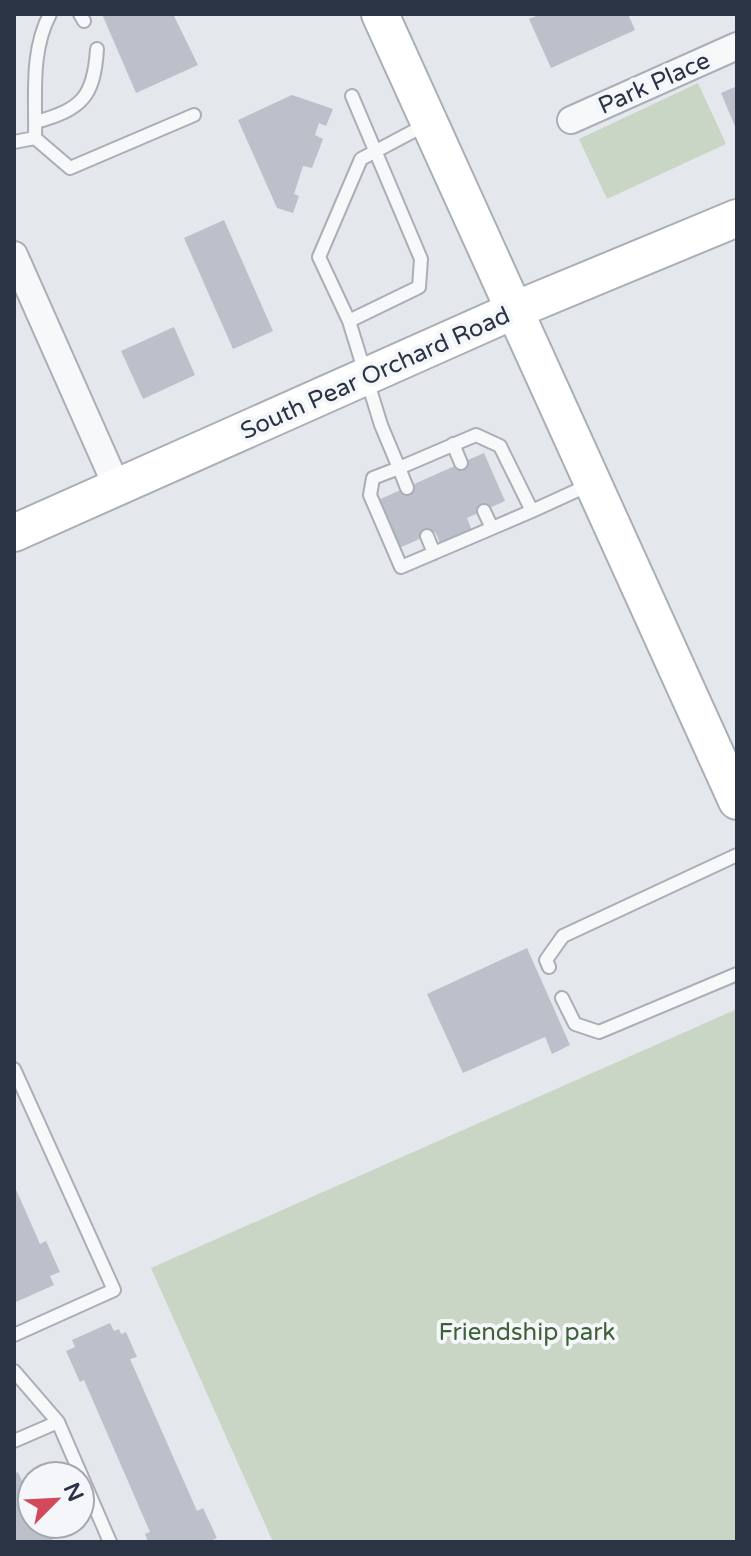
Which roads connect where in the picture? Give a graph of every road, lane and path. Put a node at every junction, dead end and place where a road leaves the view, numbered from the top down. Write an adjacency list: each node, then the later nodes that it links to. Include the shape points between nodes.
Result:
1 (50, 14): 8 (lane, via 40,33)
2 (380, 14): 9 (main road)
3 (737, 46): 7 (street, Park Place)
4 (97, 49): 8 (lane, via 95,80 86,95 62,115)
5 (352, 96): 12 (lane)
6 (194, 115): 10 (lane, via 70,168)
7 (571, 120)
8 (36, 122): 10 (lane)
9 (430, 122): 12 (lane); 17 (main road)
10 (35, 138): 11 (lane)
11 (14, 142)
12 (375, 150): 13 (lane, via 361,159); 18 (lane, via 421,259 419,287 389,295)
13 (346, 194): 14 (lane); 18 (lane, via 319,257)
14 (353, 211)
15 (737, 218): 17 (main road, South Pear Orchard Road)
16 (14, 255): 24 (street)
17 (515, 310): 19 (main road, South Pear Orchard Road); 23 (main road)
18 (349, 321): 19 (lane)
19 (366, 376): 22 (lane); 24 (main road, South Pear Orchard Road)
20 (453, 444): 21 (lane); 22 (lane); 27 (lane, via 476,435 500,446)
21 (461, 463)
22 (399, 468): 25 (lane); 31 (lane, via 373,478 370,495 401,567)
23 (593, 483): 27 (lane); 32 (main road)
24 (117, 487): 29 (main road, South Pear Orchard Road)
25 (407, 488)
26 (484, 511): 28 (lane)
27 (532, 511): 28 (lane)
28 (492, 528): 31 (lane)
29 (14, 533)
30 (427, 536): 31 (lane)
31 (434, 553)
32 (737, 801)
33 (737, 855): 34 (lane, via 563,936 546,960)
34 (549, 967)
35 (737, 974): 36 (lane, via 599,1032 575,1024)
36 (562, 998)
37 (14, 1069): 38 (lane, via 114,1290)
38 (14, 1335)
39 (14, 1371): 40 (lane)
40 (58, 1422): 41 (lane); 42 (lane)
41 (14, 1441)
42 (110, 1542)

